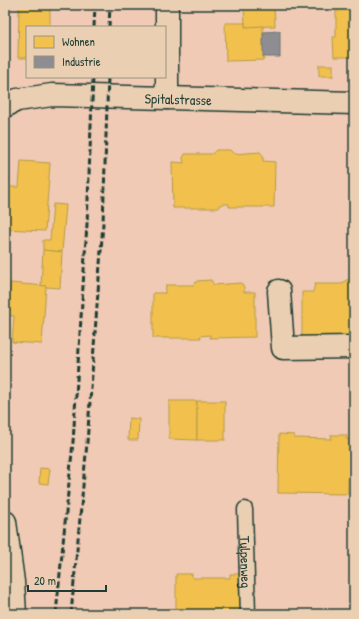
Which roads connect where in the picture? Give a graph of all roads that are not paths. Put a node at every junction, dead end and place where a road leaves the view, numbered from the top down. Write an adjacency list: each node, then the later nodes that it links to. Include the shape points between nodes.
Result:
1 (167, 5): 2 (street)
2 (167, 98): 3 (street, Spitalstrasse); 4 (street, Spitalstrasse, via 52,95 17,100)
3 (354, 103)
4 (5, 106)
5 (279, 291): 6 (street, via 283,348)
6 (354, 347)
7 (245, 509): 10 (lane, Tulpenweg)
8 (5, 522): 9 (street)
9 (15, 614)
10 (248, 614)

